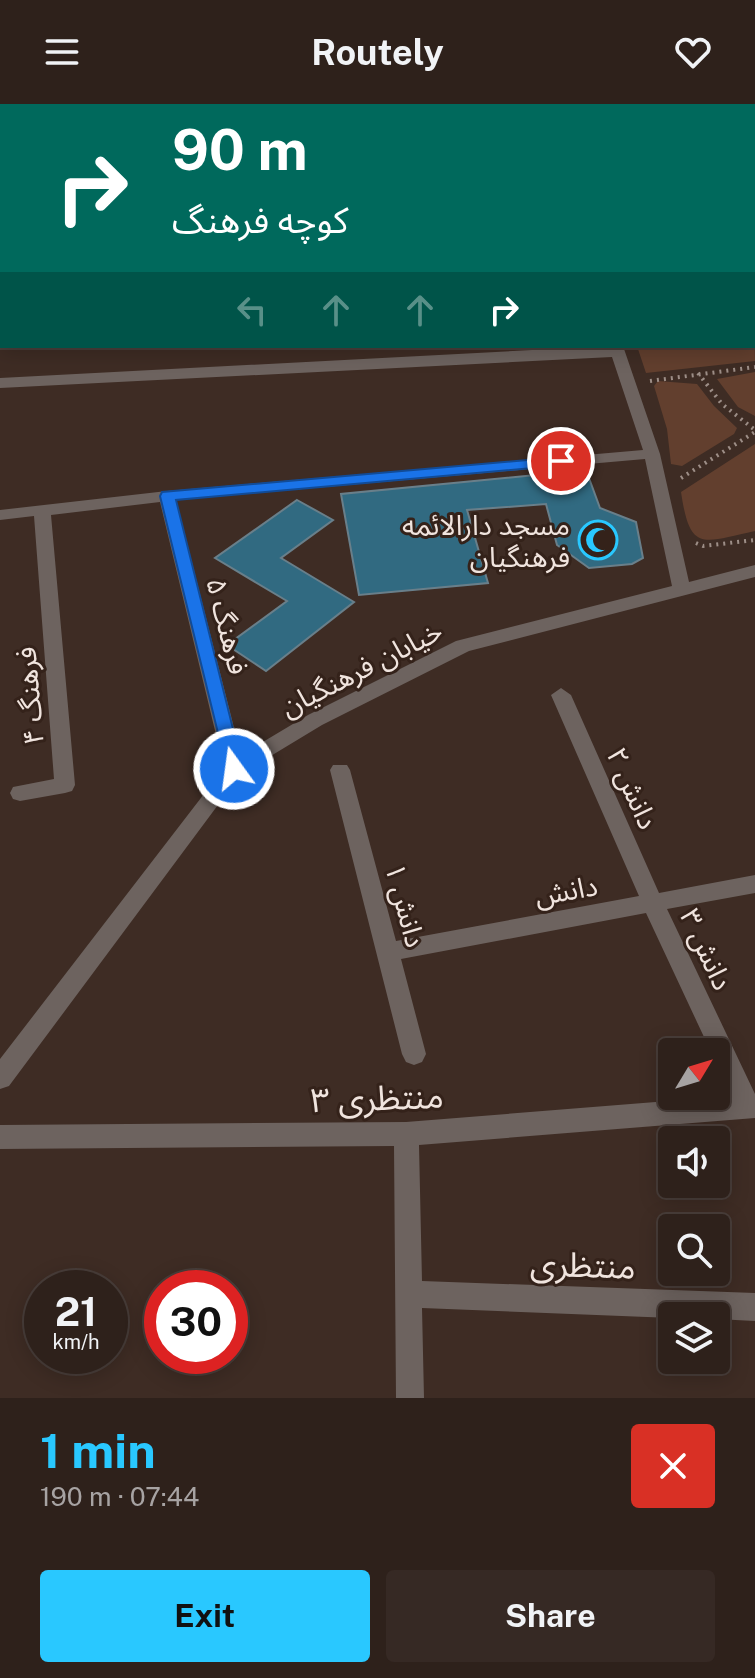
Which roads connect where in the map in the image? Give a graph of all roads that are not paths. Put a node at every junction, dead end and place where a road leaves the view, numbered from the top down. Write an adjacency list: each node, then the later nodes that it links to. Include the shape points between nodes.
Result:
1 (617, 349): 2 (street); 3 (street)
2 (0, 383)
3 (652, 454): 4 (street); 8 (street)
4 (167, 496): 5 (street); 10 (street, فرهنگ ۵)
5 (42, 509): 6 (street); 12 (street, فرهنگ ۴, via 65,785)
6 (0, 515)
7 (755, 571): 8 (street, خیابان فرهنگیان)
8 (682, 590): 10 (street, خیابان فرهنگیان, via 463,646 315,720)
9 (561, 695): 14 (street, دانش ۲)
10 (234, 769): 17 (street, خیابان فرهنگیان)
11 (340, 770): 15 (street, دانش ۱)
12 (20, 793)
13 (755, 884): 14 (street, دانش)
14 (653, 904): 15 (street, دانش); 18 (street, دانش ۳)
15 (387, 952): 16 (street, دانش ۱)
16 (414, 1054)
17 (0, 1078)
18 (751, 1106): 19 (street, منتظری ۳)
19 (406, 1134): 20 (street, منتظری ۳); 21 (street)
20 (0, 1137)
21 (409, 1294): 22 (street, منتظری); 23 (street)
22 (755, 1307)
23 (410, 1398)

